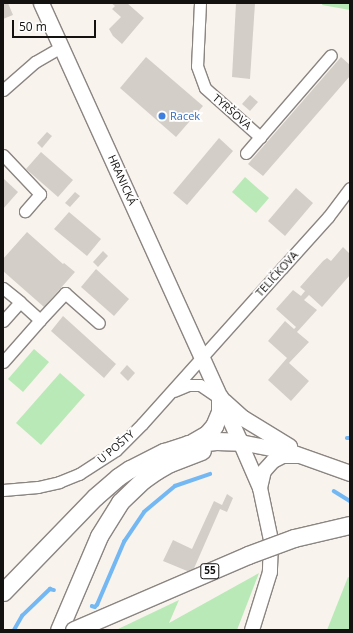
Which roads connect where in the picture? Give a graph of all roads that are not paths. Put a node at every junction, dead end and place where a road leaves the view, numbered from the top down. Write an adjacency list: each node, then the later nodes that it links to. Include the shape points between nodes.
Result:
1 (41, 3): 3 (main road, HRANICKÁ)
2 (200, 3): 6 (street, TYRŠOVA, via 197,66 205,88)
3 (61, 47): 5 (street, via 35,62); 16 (main road, HRANICKÁ)
4 (331, 55): 6 (street, TYRŠOVA)
5 (3, 90)
6 (260, 137): 7 (street)
7 (246, 153)
8 (3, 155): 10 (street, via 40,194)
9 (350, 188): 16 (street, TELIČKOVA, via 321,225)
10 (25, 211)
11 (3, 288): 12 (street)
12 (20, 302): 13 (street); 14 (street)
13 (40, 320): 15 (street, via 65,293); 17 (street)
14 (3, 321)
15 (99, 323)
16 (202, 358): 18 (street, U POŠTY); 19 (main road, HRANICKÁ)
17 (3, 362)
18 (164, 398): 19 (street, via 180,387 194,384 205,387); 25 (street, U POŠTY, via 122,445 79,474 38,487)
19 (220, 398): 20 (main road, HRANICKÁ); 21 (main road, via 220,412 214,426 202,438); 22 (main road, via 256,426)
20 (240, 442): 21 (main road); 22 (main road); 24 (street); 28 (main road, via 206,450 170,463 131,490 105,524)
21 (188, 444): 27 (main road, via 154,456 118,477 95,497)
22 (306, 456): 23 (main road); 24 (street, via 283,456 273,461 264,471)
23 (350, 473)
24 (260, 488): 30 (street, via 271,540 271,560 264,594)
25 (3, 490)
26 (350, 525): 29 (main road, 55, bridge, via 294,538 248,555)
27 (3, 592)
28 (59, 630)
29 (74, 630)
30 (252, 630)

